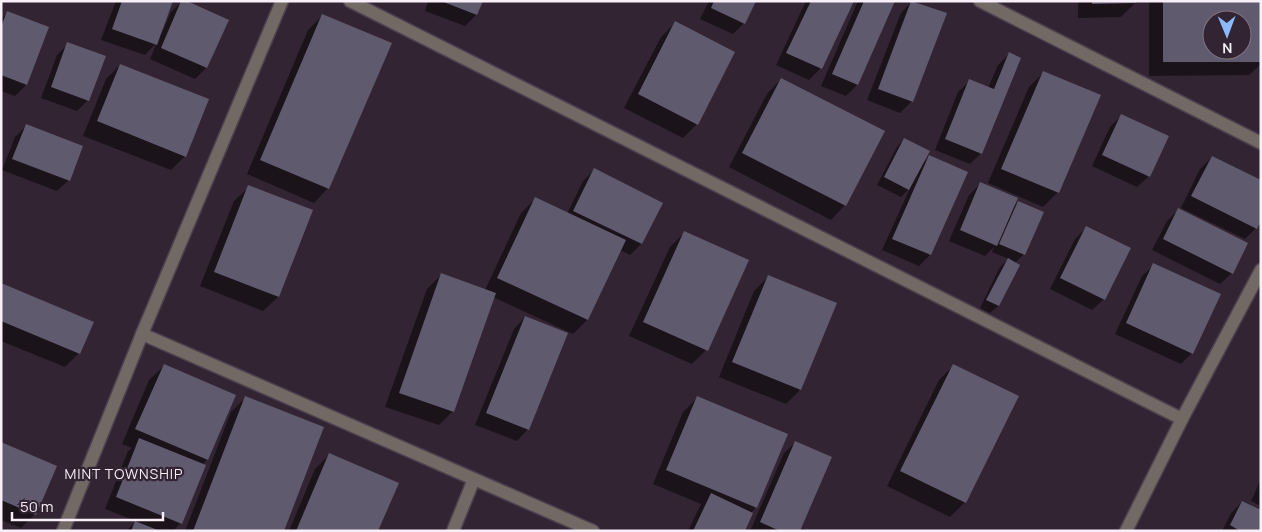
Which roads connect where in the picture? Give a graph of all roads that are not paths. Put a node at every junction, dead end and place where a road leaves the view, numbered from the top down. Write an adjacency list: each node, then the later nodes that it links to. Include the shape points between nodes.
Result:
1 (282, 1): 6 (street)
2 (350, 1): 7 (street)
3 (980, 1): 4 (street)
4 (1261, 144)
5 (1261, 270): 7 (street)
6 (142, 334): 8 (street); 9 (street)
7 (1182, 419): 12 (street)
8 (474, 478): 10 (street); 11 (street)
9 (63, 531)
10 (452, 531)
11 (593, 531)
12 (1126, 531)

